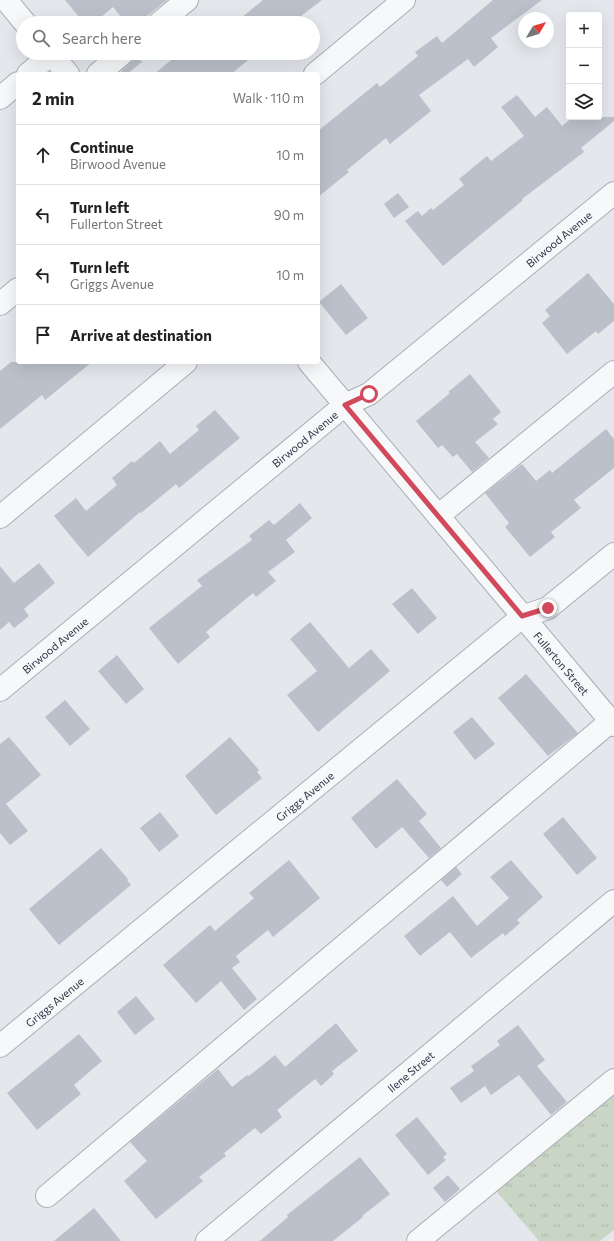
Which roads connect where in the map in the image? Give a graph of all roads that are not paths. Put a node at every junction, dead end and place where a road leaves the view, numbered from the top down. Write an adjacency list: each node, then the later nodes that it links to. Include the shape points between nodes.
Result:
1 (6, 0): 4 (street)
2 (187, 0): 5 (street)
3 (404, 0): 12 (street)
4 (19, 16)
5 (168, 16)
6 (44, 60): 9 (street)
7 (56, 60): 10 (street)
8 (115, 60): 11 (street)
9 (30, 72)
10 (66, 72)
11 (100, 72)
12 (317, 72)
13 (16, 85): 14 (street)
14 (0, 98)
15 (614, 193): 21 (street, Birwood Avenue, via 369,394)
16 (16, 291): 17 (street)
17 (0, 304)
18 (184, 364): 23 (street)
19 (311, 364): 21 (street, Fullerton Street)
20 (614, 372): 22 (street)
21 (345, 405): 22 (street, Fullerton Street); 26 (street, Birwood Avenue)
22 (438, 516): 25 (street, Fullerton Street)
23 (0, 517)
24 (614, 554): 25 (street, Griggs Avenue, via 548,608)
25 (522, 616): 27 (street, Fullerton Street); 29 (street, Griggs Avenue)
26 (0, 690)
27 (612, 723): 31 (street)
28 (614, 901): 32 (street, Ilene Street)
29 (0, 1046)
30 (614, 1080): 33 (street)
31 (47, 1196)
32 (207, 1241)
33 (418, 1241)

